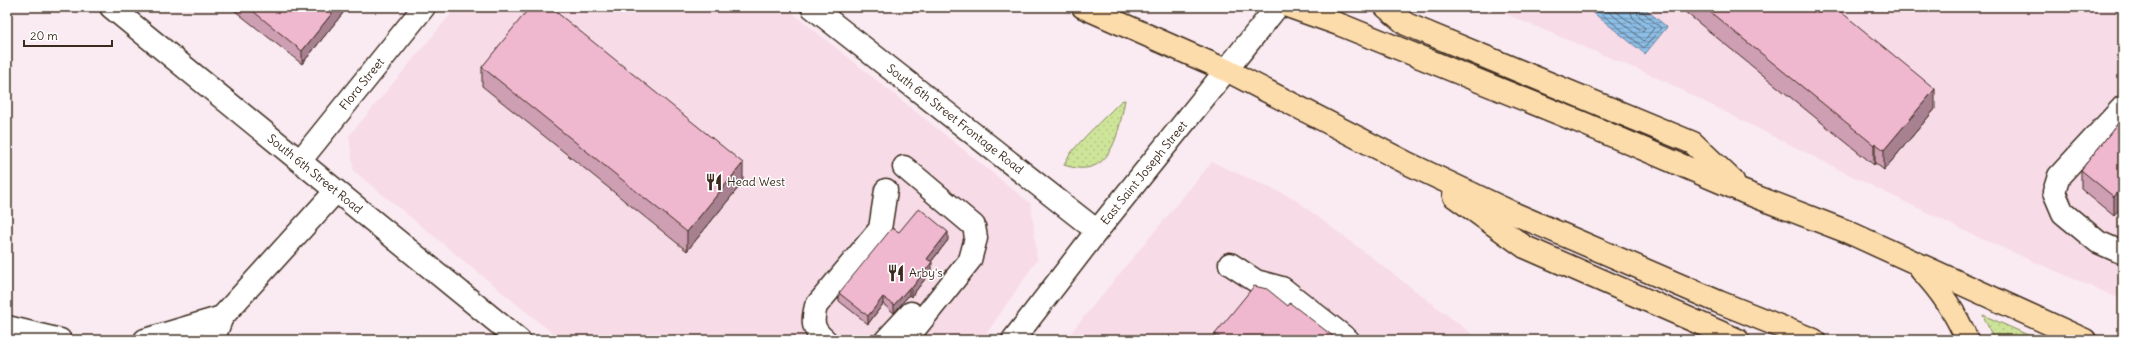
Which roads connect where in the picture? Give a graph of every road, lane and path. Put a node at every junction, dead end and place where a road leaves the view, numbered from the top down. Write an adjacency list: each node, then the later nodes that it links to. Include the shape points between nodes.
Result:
1 (112, 7): 10 (street, South 6th Street Road)
2 (424, 7): 10 (street, Flora Street)
3 (812, 7): 17 (street, South 6th Street Frontage Road)
4 (1083, 7): 8 (main road)
5 (1277, 7): 8 (street, East Saint Joseph Street)
6 (1290, 7): 15 (main road, via 1341,25 1577,121)
7 (1386, 7): 15 (main road, via 1406,24 1693,143)
8 (1226, 70): 11 (main road); 17 (street, East Saint Joseph Street)
9 (2123, 107): 18 (street, via 2059,176 2054,192 2063,213 2098,242)
10 (300, 161): 14 (street, South 6th Street Road)
11 (1409, 164): 32 (main road, via 1525,247); 33 (main road, via 1515,214)
12 (904, 167): 16 (street)
13 (886, 190): 27 (street, via 880,229 816,306 813,327)
14 (336, 191): 21 (street); 26 (street, South 6th Street Road)
15 (1744, 192): 19 (main road, via 1848,232)
16 (963, 216): 28 (street, via 965,240 962,251); 29 (street, via 974,226 976,238 970,260)
17 (1097, 231): 30 (street, East Saint Joseph Street)
18 (2123, 252)
19 (1913, 262): 34 (main road, via 1941,292 1960,322); 35 (main road)
20 (1230, 264): 31 (street, via 1256,281 1282,288)
21 (222, 317): 24 (street); 25 (street)
22 (7, 327): 23 (street)
23 (60, 340)
24 (145, 340)
25 (213, 340)
26 (519, 340)
27 (825, 340)
28 (886, 340)
29 (906, 340)
30 (1013, 340)
31 (1348, 340)
32 (1738, 340)
33 (1814, 340)
34 (1967, 340)
35 (2085, 340)

